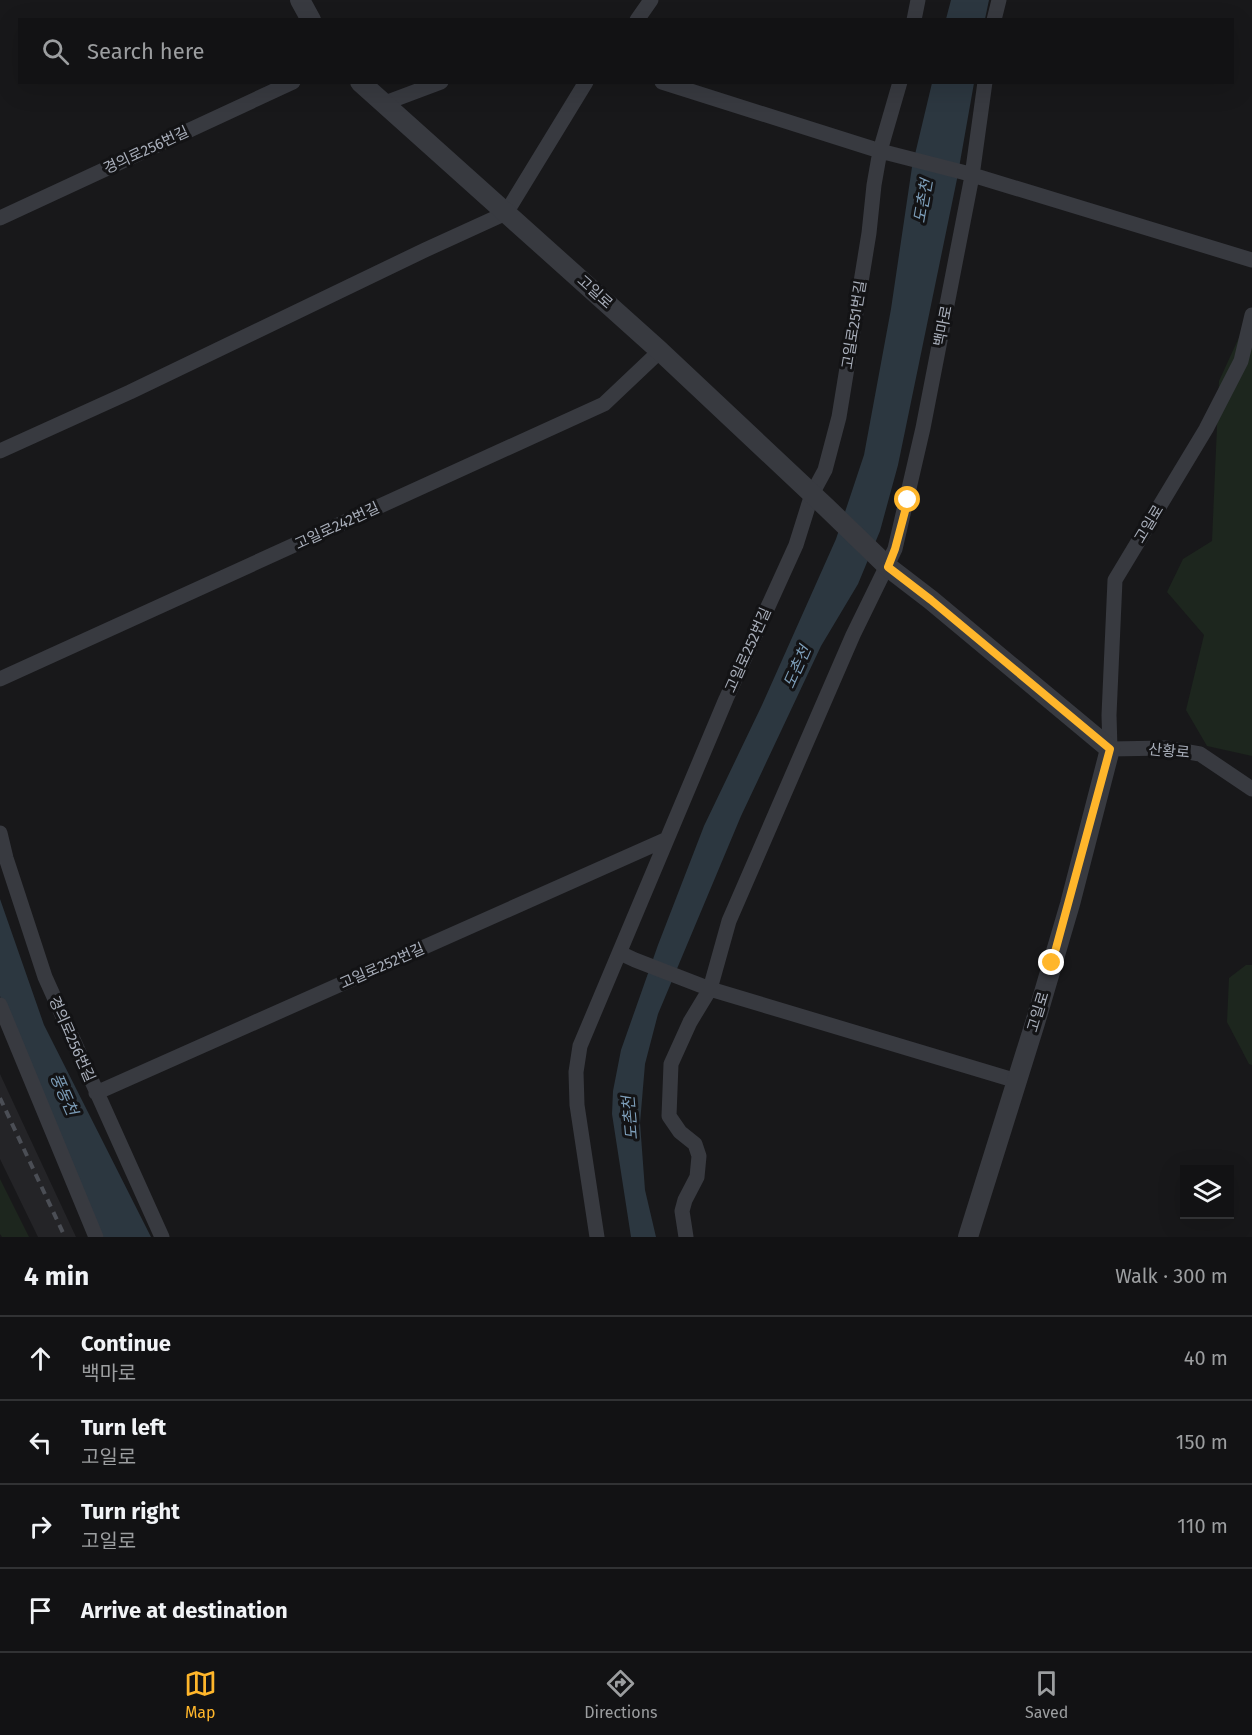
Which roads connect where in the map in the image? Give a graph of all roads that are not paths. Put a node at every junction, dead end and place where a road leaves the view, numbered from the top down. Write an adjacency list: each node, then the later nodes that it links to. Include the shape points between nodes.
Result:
1 (300, 0): 5 (street)
2 (651, 0): 6 (street)
3 (918, 0): 7 (street)
4 (999, 0): 8 (street)
5 (310, 18)
6 (638, 18)
7 (914, 18)
8 (994, 18)
9 (289, 84): 20 (street, 경의로256번길)
10 (362, 84): 16 (street, 고일로)
11 (436, 84): 16 (street)
12 (585, 84): 19 (street)
13 (668, 84): 17 (street)
14 (899, 84): 17 (street, 고일로251번길)
15 (984, 84): 18 (street, 백마로)
16 (385, 103): 19 (street, 고일로)
17 (880, 151): 18 (street); 25 (street, 고일로251번길, via 839,417)
18 (969, 175): 21 (street); 26 (street, 백마로, via 908,500 895,549)
19 (507, 213): 23 (street, 고일로); 24 (street)
20 (0, 218)
21 (1252, 260)
22 (1252, 315): 28 (street, 고일로, via 1242,361 1115,580)
23 (660, 351): 25 (street, 고일로); 27 (street, 고일로242번길, via 604,404)
24 (0, 451)
25 (819, 500): 26 (street, 고일로); 31 (street, 고일로252번길, via 726,699)
26 (883, 563): 28 (street); 33 (street, 백마로, via 729,921)
27 (0, 679)
28 (1110, 749): 29 (street, 산황로, via 1166,748 1200,754); 35 (street, 고일로, via 1070,904)
29 (1252, 789)
30 (0, 833): 36 (street, 경의로256번길, via 45,977)
31 (667, 838): 32 (street, 고일로252번길); 36 (street, 고일로252번길)
32 (620, 953): 33 (street); 39 (street, 고일로252번길, via 580,1046 576,1072 577,1105)
33 (706, 988): 35 (street); 40 (street, 백마로, via 671,1064 669,1116 694,1144 699,1156 698,1177 682,1211)
34 (0, 1005): 37 (street)
35 (1017, 1081): 41 (street, 고일로)
36 (96, 1093): 38 (street, 경의로256번길)
37 (96, 1237)
38 (162, 1237)
39 (597, 1237)
40 (686, 1237)
41 (968, 1237)

